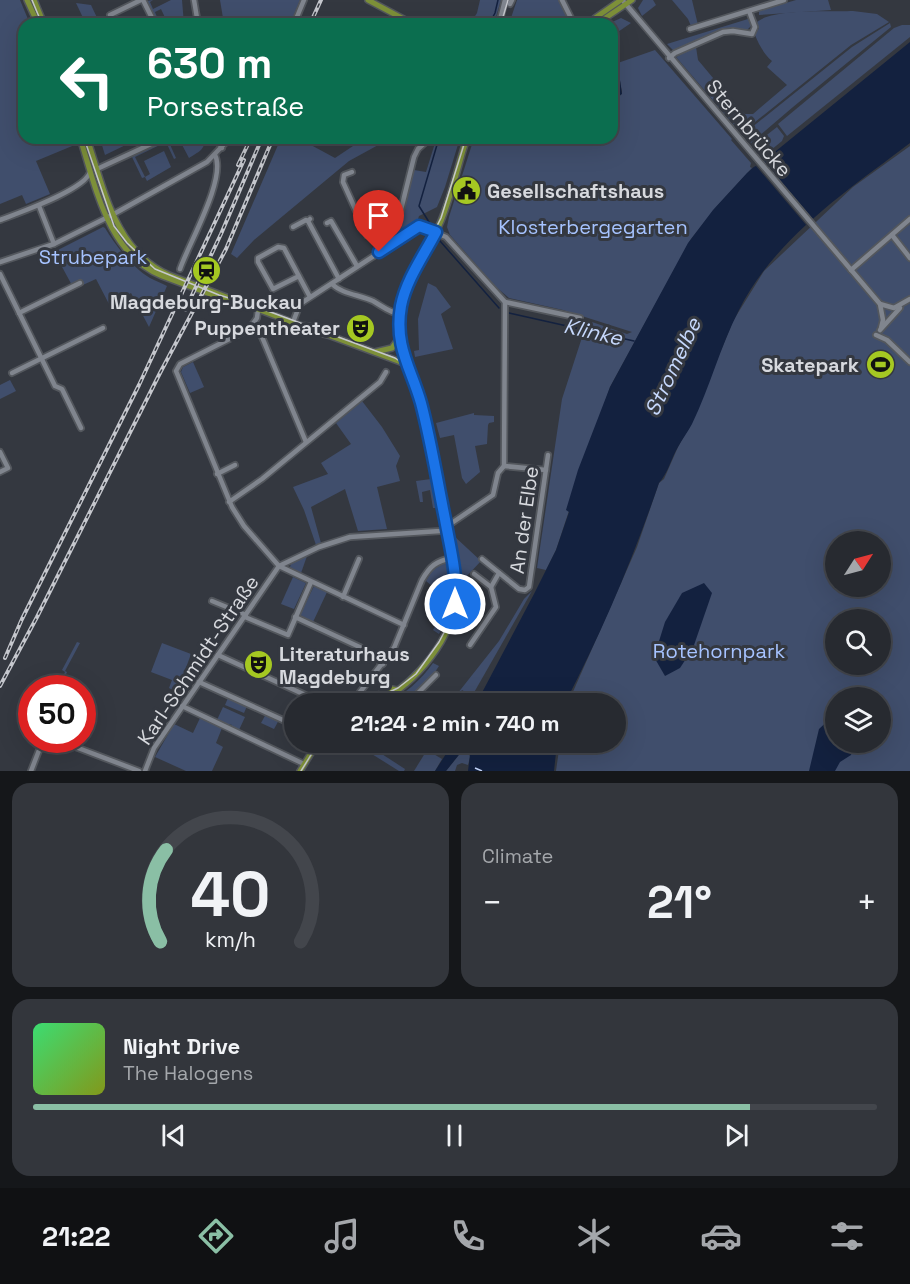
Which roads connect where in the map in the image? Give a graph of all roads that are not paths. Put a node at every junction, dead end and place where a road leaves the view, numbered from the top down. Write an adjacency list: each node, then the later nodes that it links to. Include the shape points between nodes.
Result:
1 (27, 0): 14 (main road)
2 (34, 0): 15 (main road)
3 (142, 0): 13 (street); 16 (street)
4 (194, 0): 17 (street)
5 (304, 0): 18 (street)
6 (368, 0): 19 (main road)
7 (562, 0): 21 (street)
8 (632, 0): 11 (main road)
9 (784, 0): 12 (street)
10 (509, 1): 20 (street)
11 (623, 2): 22 (main road); 24 (street, Sternbrücke)
12 (749, 11): 23 (street); 24 (street, via 755,27 752,34 723,32)
13 (110, 15)
14 (35, 18)
15 (42, 18)
16 (152, 18)
17 (197, 18)
18 (296, 18)
19 (398, 18)
20 (502, 18)
21 (571, 18)
22 (604, 18)
23 (690, 29)
24 (669, 58): 55 (street, Sternbrücke)
25 (82, 144): 34 (main road)
26 (89, 144): 35 (main road)
27 (151, 144): 35 (street)
28 (220, 144): 32 (street)
29 (225, 144): 32 (street)
30 (424, 144): 47 (street, via 414,157)
31 (465, 144): 44 (main road)
32 (222, 148): 33 (street)
33 (215, 155): 39 (street); 54 (street, via 213,193)
34 (87, 159): 36 (main road); 39 (main road)
35 (97, 169): 39 (main road)
36 (90, 170): 38 (street, via 86,181); 39 (main road)
37 (352, 172): 45 (street, via 344,175 343,182)
38 (39, 206): 41 (street); 48 (street)
39 (109, 216): 48 (street); 66 (main road, via 157,269)
40 (910, 219): 46 (street)
41 (0, 220)
42 (327, 223): 53 (street, via 331,221)
43 (293, 227): 58 (street, via 309,220)
44 (436, 232): 47 (street, via 419,226); 63 (street, via 446,237); 68 (main road, via 406,289)
45 (367, 235)
46 (892, 235): 51 (street); 55 (street)
47 (393, 242): 50 (street)
48 (54, 244): 52 (street)
49 (375, 245): 50 (street)
50 (379, 252): 53 (street)
51 (910, 258)
52 (0, 262)
53 (357, 266): 58 (street)
54 (180, 269)
55 (851, 270): 64 (street, Sternbrücke)
56 (0, 274): 67 (street)
57 (299, 276): 57 (street, via 282,247 258,260 271,287 276,289); 61 (street)
58 (339, 279): 60 (street)
59 (80, 283): 67 (street)
60 (332, 284): 61 (street); 68 (street)
61 (310, 297): 71 (street, via 300,304)
62 (910, 299): 65 (street)
63 (505, 302): 69 (street); 86 (street)
64 (880, 304): 65 (street, via 892,308); 65 (street, via 880,330)
65 (902, 305)
66 (258, 309): 70 (street); 71 (main road)
67 (19, 313): 76 (street)
68 (400, 314): 73 (main road)
69 (580, 318)
70 (254, 322): 82 (street); 89 (street, via 249,329 177,368)
71 (293, 322): 75 (main road)
72 (103, 328): 76 (street)
73 (400, 334): 75 (main road, via 392,348); 78 (main road)
74 (876, 335): 77 (street)
75 (373, 352): 78 (main road)
76 (41, 359): 80 (street); 81 (street, via 55,386 62,389)
77 (910, 362)
78 (406, 364): 91 (main road, via 425,421)
79 (386, 372): 82 (street, via 380,382)
80 (12, 373)
81 (81, 428)
82 (306, 442): 90 (street)
83 (0, 453): 88 (street, via 8,468)
84 (548, 455): 87 (street, An der Elbe)
85 (235, 465): 89 (street)
86 (504, 466): 87 (street); 91 (street, via 498,473 493,495)
87 (546, 470): 96 (street, An der Elbe, via 528,588 519,589)
88 (0, 472)
89 (218, 474): 90 (street)
90 (229, 502): 95 (street)
91 (446, 528): 92 (main road); 95 (street, via 350,537)
92 (452, 558): 104 (street, via 428,570); 110 (main road, via 456,596 448,627 420,670)
93 (359, 559): 100 (street)
94 (482, 559): 96 (street)
95 (279, 566): 98 (street); 102 (street, Karl-Schmidt-Straße)
96 (499, 573): 99 (street)
97 (474, 574): 99 (street)
98 (311, 582): 100 (street); 103 (street)
99 (491, 587): 105 (street, via 496,607)
100 (343, 597): 104 (street)
101 (212, 601): 102 (street)
102 (245, 616): 103 (street, via 288,635); 106 (street, Karl-Schmidt-Straße)
103 (295, 617): 107 (street, via 366,650)
104 (404, 625): 107 (street)
105 (470, 645)
106 (218, 655): 109 (street, Karl-Schmidt-Straße); 112 (street)
107 (383, 664): 111 (street)
108 (436, 675): 115 (street)
109 (199, 682): 116 (street, Karl-Schmidt-Straße); 117 (street)
110 (397, 690): 113 (main road); 114 (main road)
111 (360, 692)
112 (301, 693)
113 (383, 693)
114 (395, 693)
115 (418, 693)
116 (182, 706): 121 (street); 124 (street, Karl-Schmidt-Straße)
117 (284, 720)
118 (38, 753): 122 (street)
119 (91, 753): 123 (street)
120 (311, 753): 121 (main road)
121 (304, 764): 125 (main road)
122 (31, 771)
123 (139, 771)
124 (144, 771)
125 (300, 771)

